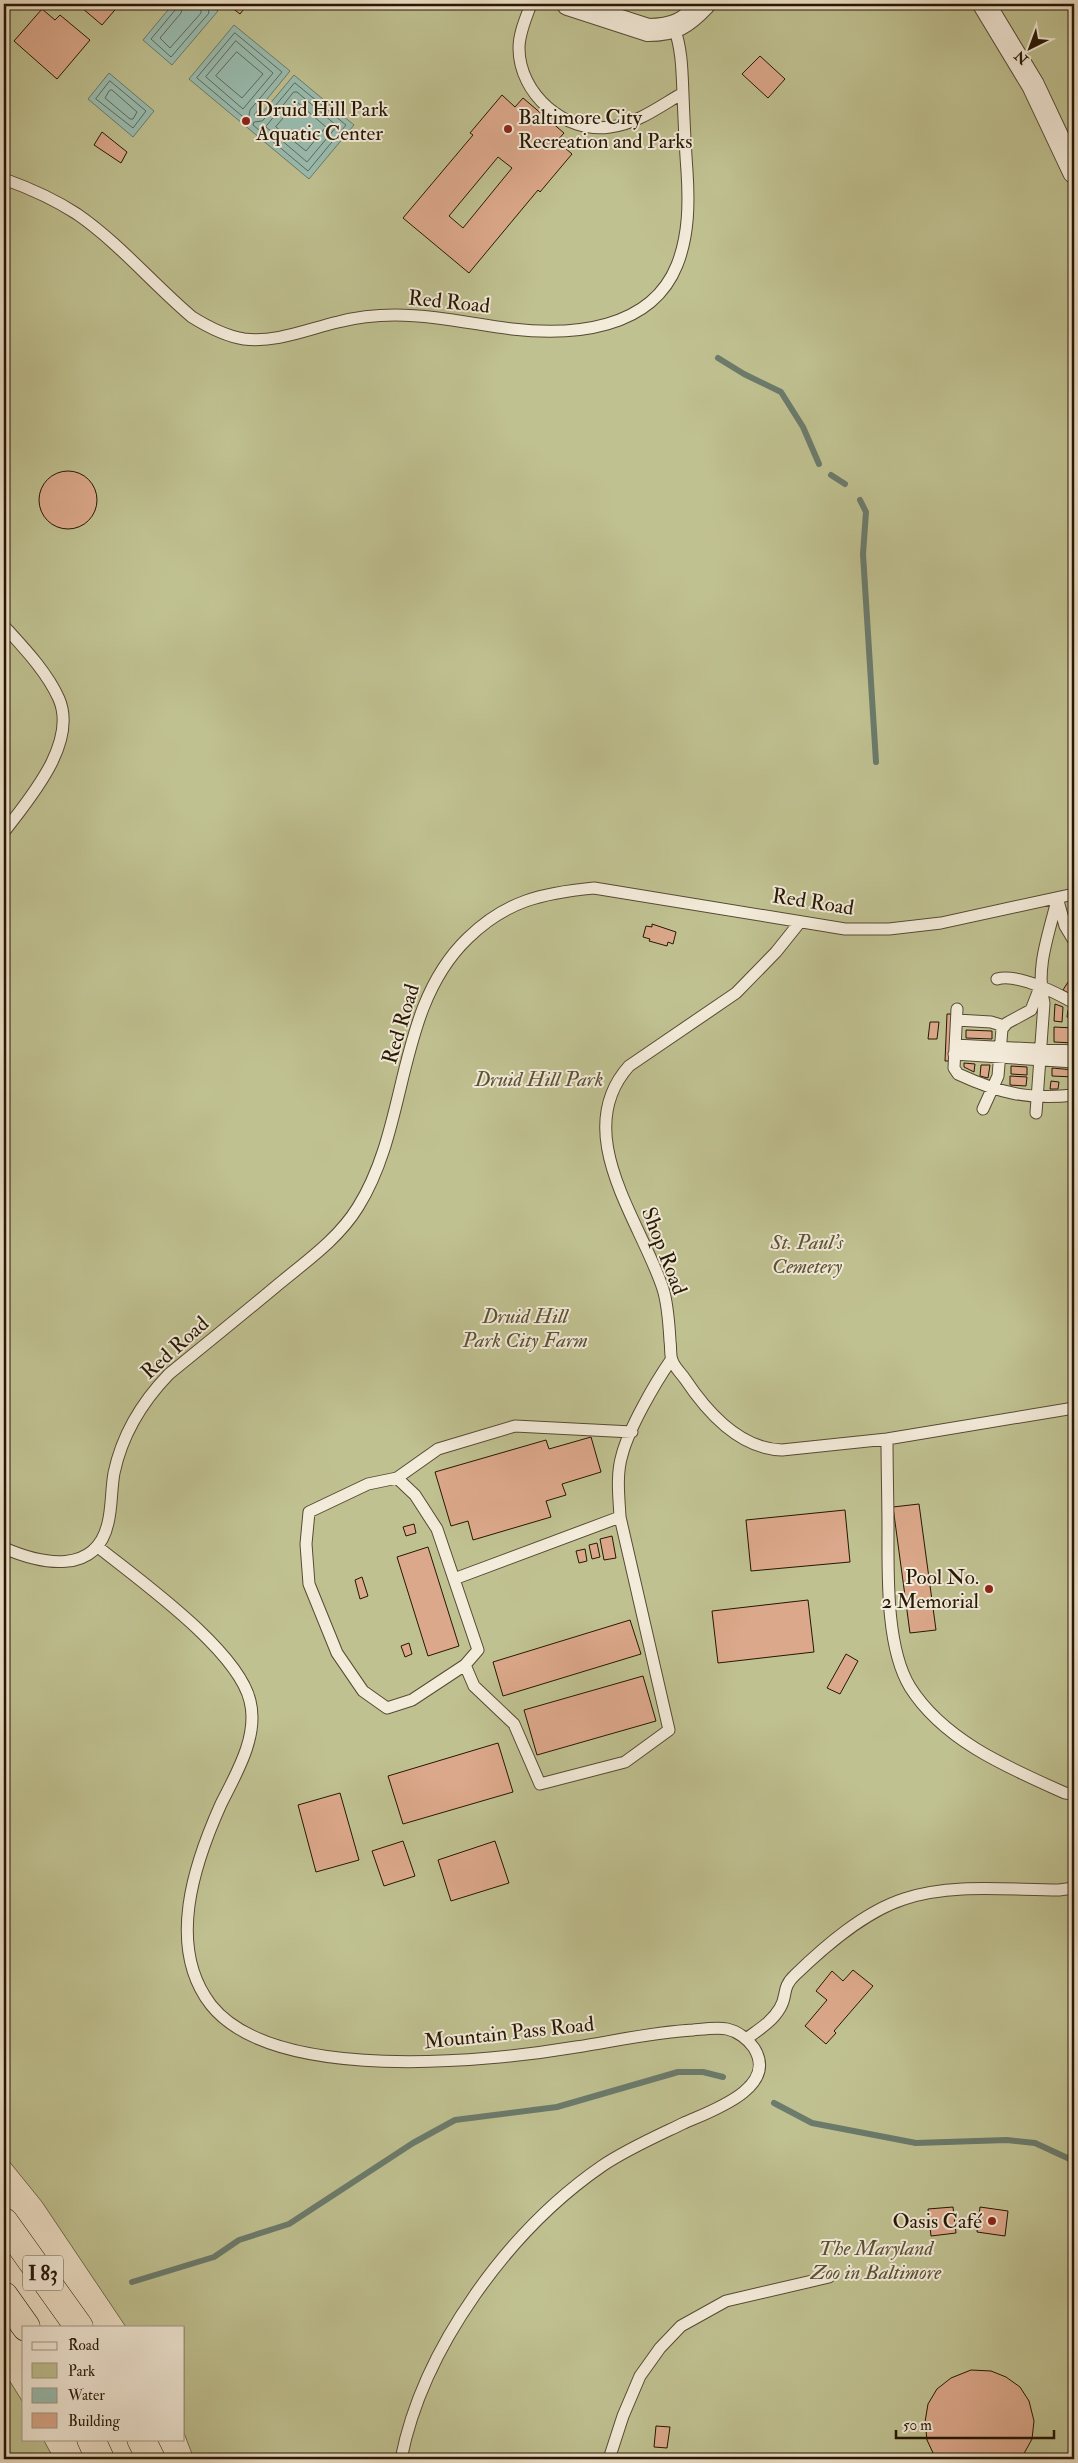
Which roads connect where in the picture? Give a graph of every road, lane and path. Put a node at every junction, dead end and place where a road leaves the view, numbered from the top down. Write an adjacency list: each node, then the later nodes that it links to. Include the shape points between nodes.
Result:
1 (531, 4): 6 (lane, via 520,37 521,62 531,88 558,116 584,127 616,126 640,117)
2 (568, 4): 5 (street, via 648,30)
3 (704, 4): 5 (street, via 684,23)
4 (984, 4): 7 (street, via 1033,85)
5 (674, 27): 6 (lane, Red Road, via 681,46)
6 (682, 93): 8 (lane, Red Road, via 688,198 685,238 677,266 667,283 639,310 598,328 521,330 396,315 339,321 285,336 244,339 192,317 99,231 77,215 29,188)
7 (1074, 172)
8 (4, 179)
9 (4, 626): 10 (lane, via 47,678 60,701 62,721 60,742 51,764 39,786)
10 (4, 832)
11 (1074, 894): 12 (lane, Red Road)
12 (1057, 900): 13 (lane, Red Road, via 941,923 889,929); 14 (lane, via 1065,926); 16 (lane, via 1042,960)
13 (800, 922): 29 (lane, Shop Road, via 736,994 629,1066 611,1092 605,1134 608,1153 663,1289); 35 (lane, Red Road, via 594,888 527,899 502,911 476,930 452,953 426,998 392,1129 381,1161 358,1208 342,1229 316,1253 169,1374 151,1393 139,1410 120,1454 114,1472 108,1524)
14 (1074, 941)
15 (997, 979): 16 (lane, via 1006,978)
16 (1040, 987): 17 (lane); 18 (lane, via 1031,1010); 22 (lane, via 1044,1003)
17 (1074, 1003)
18 (1004, 1026): 19 (lane, via 957,1014); 21 (lane)
19 (955, 1050): 21 (lane); 24 (lane, via 954,1068 958,1074)
20 (1074, 1051): 22 (lane)
21 (1000, 1053): 22 (lane); 24 (lane)
22 (1040, 1054): 23 (lane); 26 (lane)
23 (1074, 1062)
24 (994, 1089): 26 (lane); 27 (lane)
25 (1074, 1095): 26 (lane)
26 (1036, 1097): 28 (lane)
27 (983, 1109)
28 (1036, 1113)
29 (672, 1360): 31 (lane, via 652,1390); 32 (lane, Shop Road, via 710,1412 747,1442 765,1450)
30 (1074, 1408): 32 (lane, Shop Road)
31 (632, 1432): 33 (lane, via 514,1426 438,1449); 34 (lane, via 622,1455 618,1486)
32 (887, 1439): 39 (lane, via 887,1570 893,1632 910,1686 929,1711 960,1738 989,1757 1065,1793)
33 (397, 1478): 37 (lane, via 415,1496 437,1529); 38 (lane, via 368,1484 309,1512 306,1544 309,1584 337,1653 363,1691 387,1708 412,1700)
34 (620, 1517): 37 (lane); 38 (lane, via 669,1730 625,1762 540,1784 514,1724 474,1686)
35 (98, 1547): 36 (lane, via 67,1562 38,1561); 41 (lane, Mountain Pass Road, via 217,1646 238,1673 251,1701 251,1724 243,1760 198,1859 190,1900 187,1945 194,1975 212,2005 233,2025 271,2044 315,2056 390,2061 475,2059 570,2048 670,2031 728,2029)
36 (4, 1548)
37 (454, 1579): 38 (lane, via 478,1650)
38 (464, 1665)
39 (1074, 1794)
40 (1074, 1888): 41 (lane, via 949,1890 903,1899 839,1934 818,1952 786,1983 780,2008 767,2024)
41 (746, 2039): 51 (lane, via 756,2051 759,2070 753,2084 732,2101 605,2164 532,2224 498,2264 470,2303 424,2384 407,2431)
42 (4, 2222): 46 (highway, I 83)
43 (829, 2277): 52 (lane, via 726,2301 681,2326 640,2376)
44 (4, 2296): 45 (highway, I 83)
45 (25, 2326)
46 (78, 2326)
47 (91, 2440): 49 (highway)
48 (142, 2440): 50 (highway)
49 (100, 2459)
50 (151, 2459)
51 (402, 2459)
52 (609, 2459)

